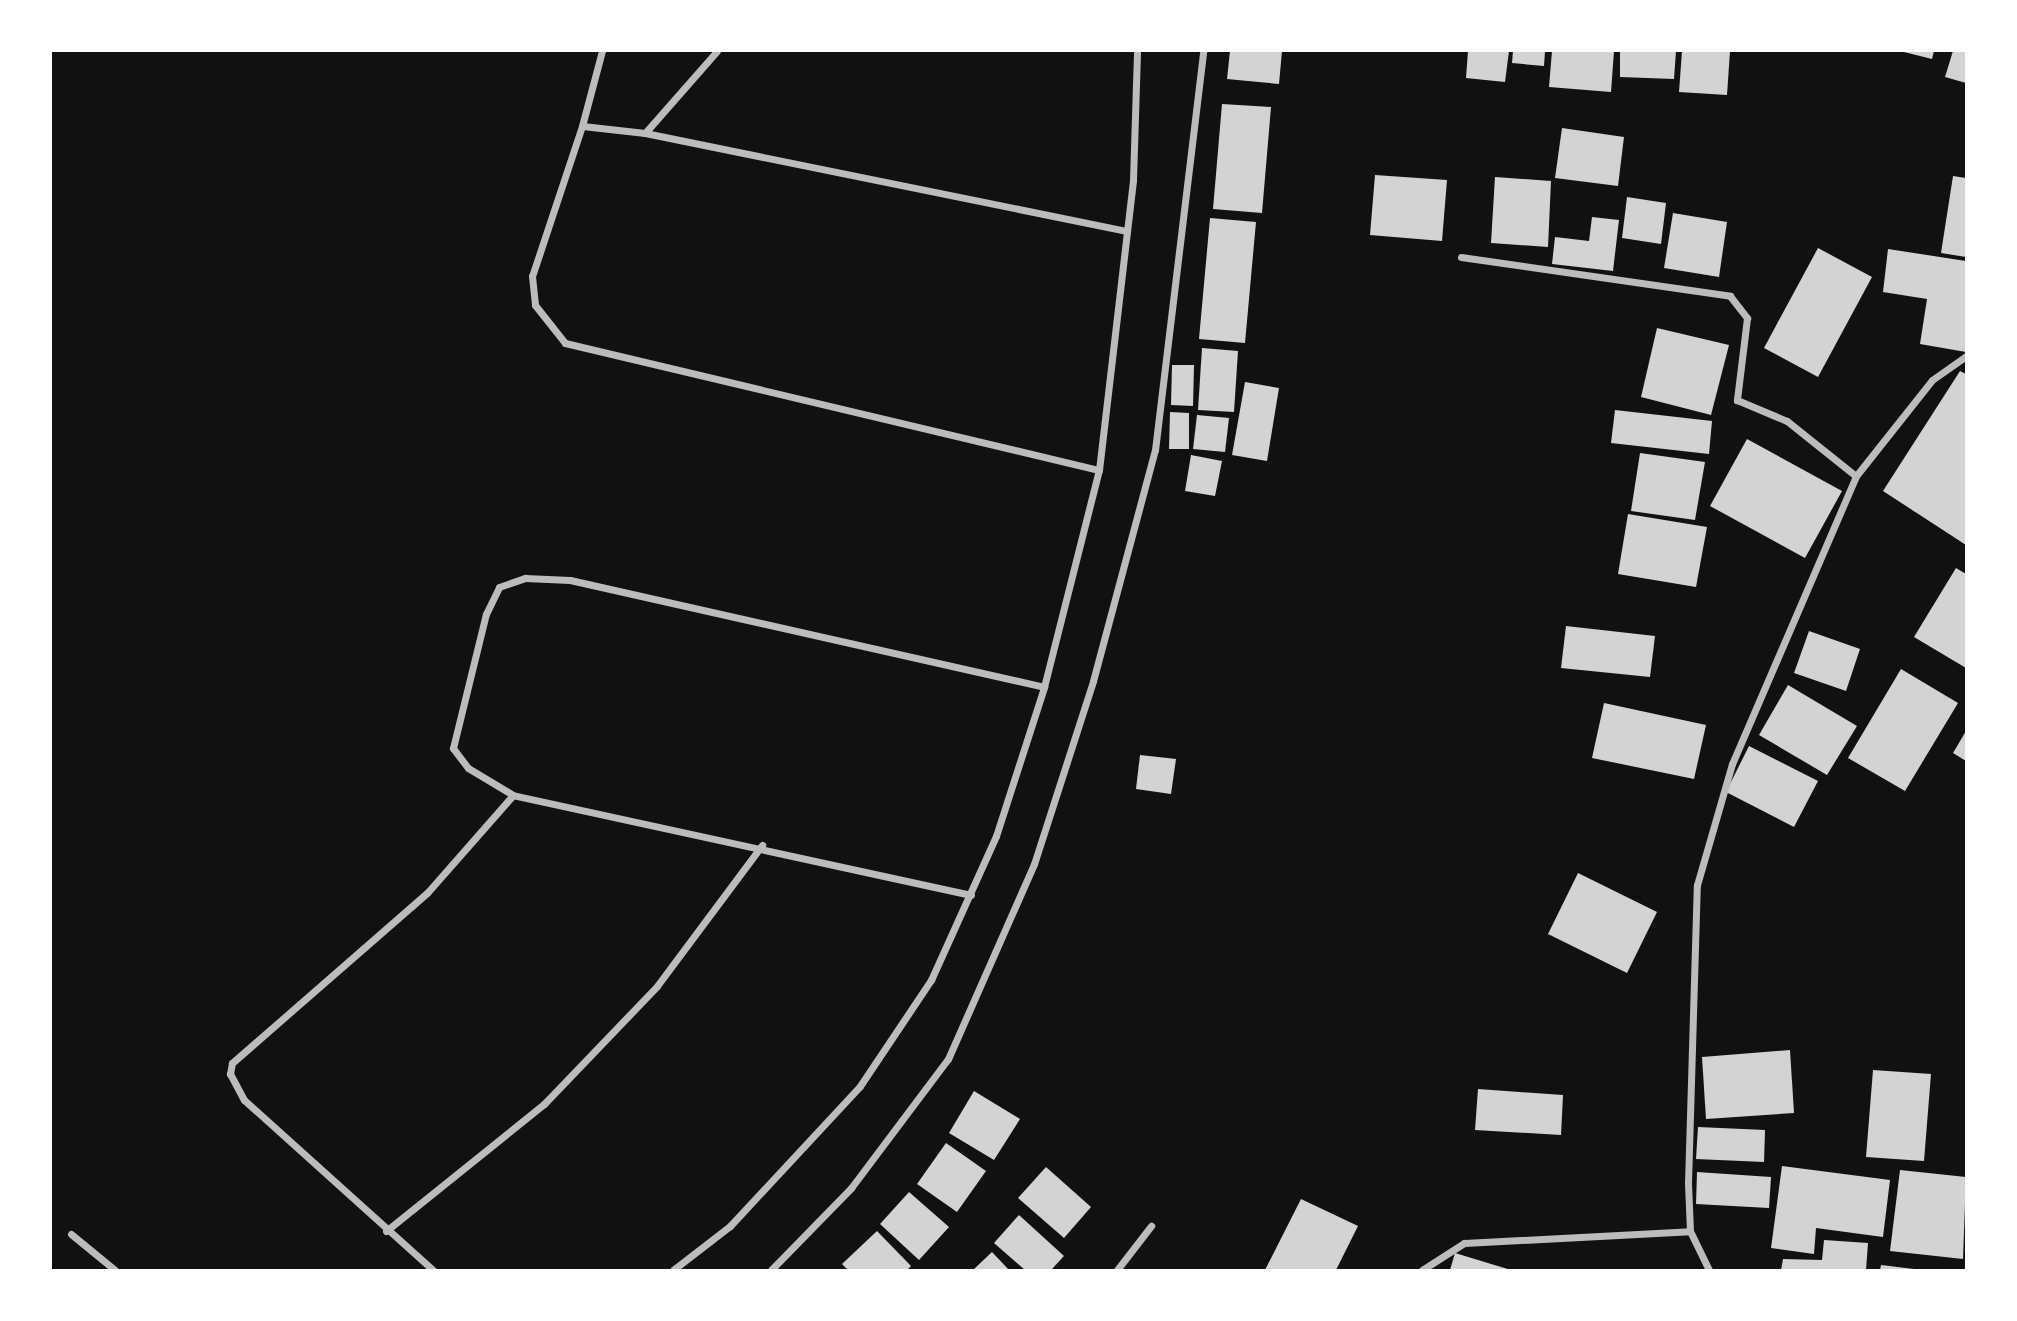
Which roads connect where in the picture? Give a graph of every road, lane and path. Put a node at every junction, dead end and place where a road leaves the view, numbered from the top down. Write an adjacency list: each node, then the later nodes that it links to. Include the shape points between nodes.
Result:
1 (602, 51): 5 (street)
2 (717, 51): 6 (street)
3 (1137, 51): 7 (street)
4 (1203, 51): 23 (street, via 1155,450 1093,681 1034,864 948,1059 851,1188)
5 (582, 126): 6 (street); 10 (street, via 532,276 535,305 565,343)
6 (645, 133): 7 (street)
7 (1127, 230): 10 (street)
8 (1461, 257): 11 (street, via 1730,296 1747,318 1737,400 1787,421)
9 (1966, 356): 11 (street, via 1933,380)
10 (1099, 470): 12 (street)
11 (1856, 475): 18 (street, via 1732,764 1697,886)
12 (1044, 687): 13 (street, via 570,580 525,578 499,587 486,614 453,748 468,768); 15 (street)
13 (513, 795): 14 (street); 17 (street, via 427,892 232,1063 232,1086 244,1101)
14 (762, 845): 15 (street); 17 (street, via 657,986 544,1104)
15 (971, 895): 22 (street, via 931,980 860,1086 730,1226)
16 (1152, 1226): 24 (street)
17 (386, 1231): 21 (street)
18 (1690, 1231): 25 (street, via 1464,1243); 26 (street)
19 (71, 1234): 20 (street)
20 (115, 1270)
21 (433, 1270)
22 (673, 1270)
23 (771, 1270)
24 (1117, 1270)
25 (1422, 1270)
26 (1709, 1270)

